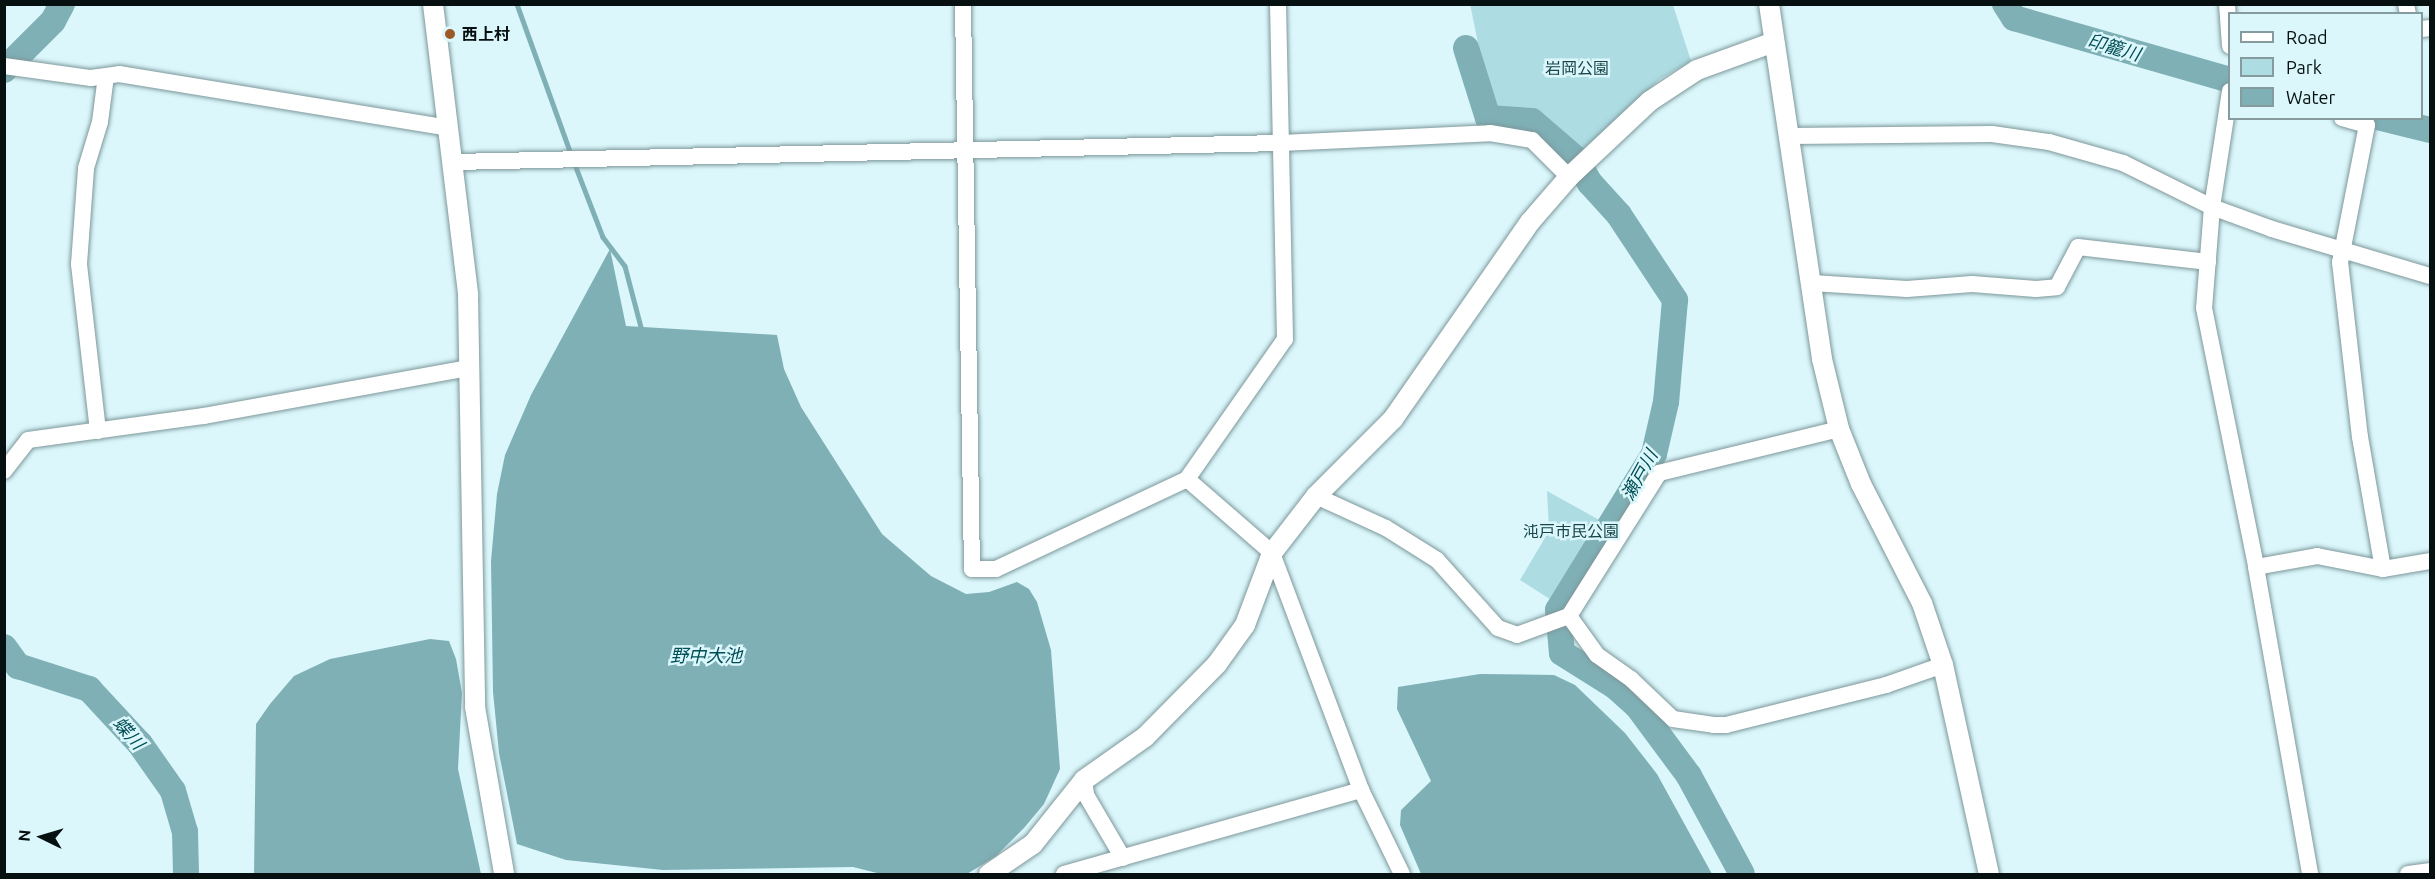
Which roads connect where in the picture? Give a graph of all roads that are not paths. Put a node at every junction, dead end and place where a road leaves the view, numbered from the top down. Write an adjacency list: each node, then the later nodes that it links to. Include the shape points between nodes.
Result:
1 (433, 4): 12 (street)
2 (963, 4): 15 (street)
3 (1278, 4): 14 (street)
4 (1769, 4): 7 (street)
5 (2227, 4): 6 (street)
6 (2228, 25)
7 (1774, 42): 13 (street); 17 (street, via 1697,70 1650,101)
8 (4, 66): 9 (street)
9 (106, 76): 12 (street, via 119,74); 25 (street, via 86,168 79,264)
10 (2228, 100): 18 (street)
11 (2349, 120): 19 (street, via 2367,125)
12 (449, 128): 16 (street)
13 (1791, 136): 18 (street, via 1992,134 2049,142 2122,163); 22 (street)
14 (1281, 143): 15 (street); 17 (street, via 1490,133 1532,140); 27 (street, via 1285,339)
15 (967, 151): 16 (street); 27 (street, via 972,569 996,569)
16 (455, 162): 23 (street, via 468,295)
17 (1569, 177): 28 (street, via 1530,222 1393,419)
18 (2212, 207): 19 (street); 20 (street)
19 (2341, 249): 21 (street); 32 (street, via 2360,437)
20 (2208, 262): 22 (street, via 2078,247 2057,287 1972,284 1907,289); 31 (street, via 2204,308)
21 (2430, 276)
22 (1812, 283): 24 (street, via 1822,359)
23 (467, 368): 25 (street, via 204,416); 39 (street, via 475,707)
24 (1839, 429): 33 (street, via 1659,473); 34 (street, via 1861,484 1922,603)
25 (98, 430): 26 (street, via 28,440)
26 (4, 471)
27 (1187, 479): 29 (street)
28 (1316, 496): 29 (street); 33 (street, via 1386,528 1437,560 1498,628 1517,634)
29 (1272, 553): 35 (street, via 1245,625 1217,664 1145,737); 36 (street)
30 (2430, 561): 32 (street)
31 (2256, 567): 32 (street, via 2317,556); 44 (street)
32 (2383, 569)
33 (1569, 616): 34 (street, via 1597,655 1631,679 1672,719 1726,725 1886,685)
34 (1943, 665): 43 (street)
35 (1084, 780): 37 (street, via 1086,795); 40 (street, via 1033,844)
36 (1361, 790): 37 (street); 42 (street)
37 (1123, 858): 41 (street)
38 (2430, 871): 45 (street)
39 (504, 874)
40 (989, 874)
41 (1064, 874)
42 (1402, 874)
43 (1989, 874)
44 (2310, 874)
45 (2408, 874)

